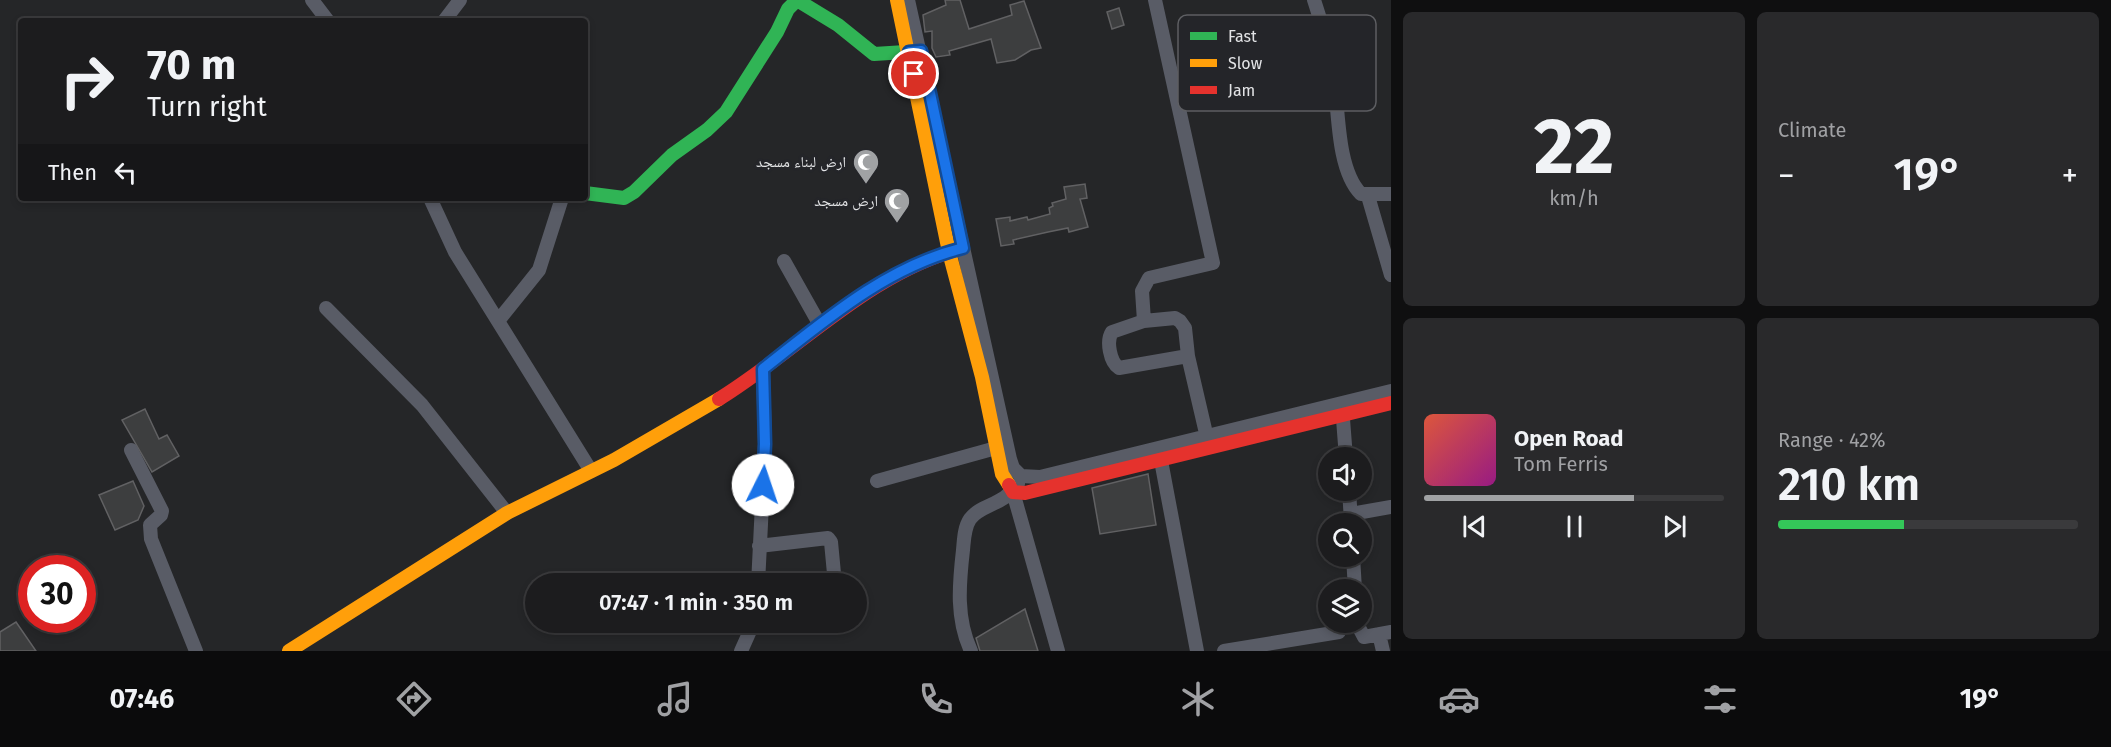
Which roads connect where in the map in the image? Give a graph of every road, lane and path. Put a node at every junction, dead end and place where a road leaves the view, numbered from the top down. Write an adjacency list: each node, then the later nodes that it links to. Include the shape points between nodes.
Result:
1 (312, 0): 8 (street)
2 (460, 0): 9 (street)
3 (897, 0): 10 (street)
4 (908, 0): 10 (street)
5 (1155, 0): 11 (street)
6 (1314, 0): 7 (street)
7 (1318, 15)
8 (326, 18)
9 (446, 18)
10 (915, 51): 14 (street, via 874,54 797,0 726,112 707,130 624,198); 19 (street)
11 (1178, 104)
12 (1179, 111): 24 (street, via 1213,263 1149,278 1142,291)
13 (1338, 111): 16 (street, via 1341,144 1356,188)
14 (588, 194)
15 (1391, 194): 16 (street)
16 (1368, 196): 21 (street)
17 (431, 201): 23 (street, via 455,252)
18 (561, 201): 23 (street, via 538,270)
19 (956, 250): 25 (street, via 894,274); 33 (street); 37 (street, via 1010,459)
20 (784, 261): 25 (street)
21 (1391, 275)
22 (326, 308): 41 (street, via 423,405)
23 (498, 321): 36 (street)
24 (1144, 321): 26 (street, via 1180,321 1185,328); 26 (street, via 1110,333 1108,339 1117,367)
25 (820, 326): 27 (street)
26 (1188, 356): 31 (street)
27 (763, 369): 36 (street, via 650,440); 43 (street, via 765,444)
28 (1391, 391): 30 (street)
29 (1391, 403): 30 (street)
30 (1343, 409): 31 (street); 32 (street)
31 (1208, 441): 35 (street)
32 (1345, 447)
33 (996, 448): 38 (street); 39 (street, via 1004,481)
34 (131, 450): 50 (street, via 162,511 150,525 151,539)
35 (1160, 454): 37 (street); 39 (street, via 1041,489); 55 (street)
36 (591, 471): 41 (street)
37 (1023, 477): 39 (street)
38 (878, 481)
39 (1013, 492): 53 (street, via 973,516 966,528 959,591 963,630); 54 (street)
40 (1391, 507): 42 (street)
41 (507, 513): 51 (street)
42 (1371, 513)
43 (759, 546): 44 (street); 45 (street, via 828,538)
44 (758, 573)
45 (833, 573)
46 (749, 633): 52 (street)
47 (1333, 633): 56 (street)
48 (1360, 633): 49 (street)
49 (1385, 633): 57 (street)
50 (196, 651)
51 (289, 651)
52 (741, 651)
53 (971, 651)
54 (1058, 651)
55 (1197, 651)
56 (1224, 651)
57 (1383, 651)

